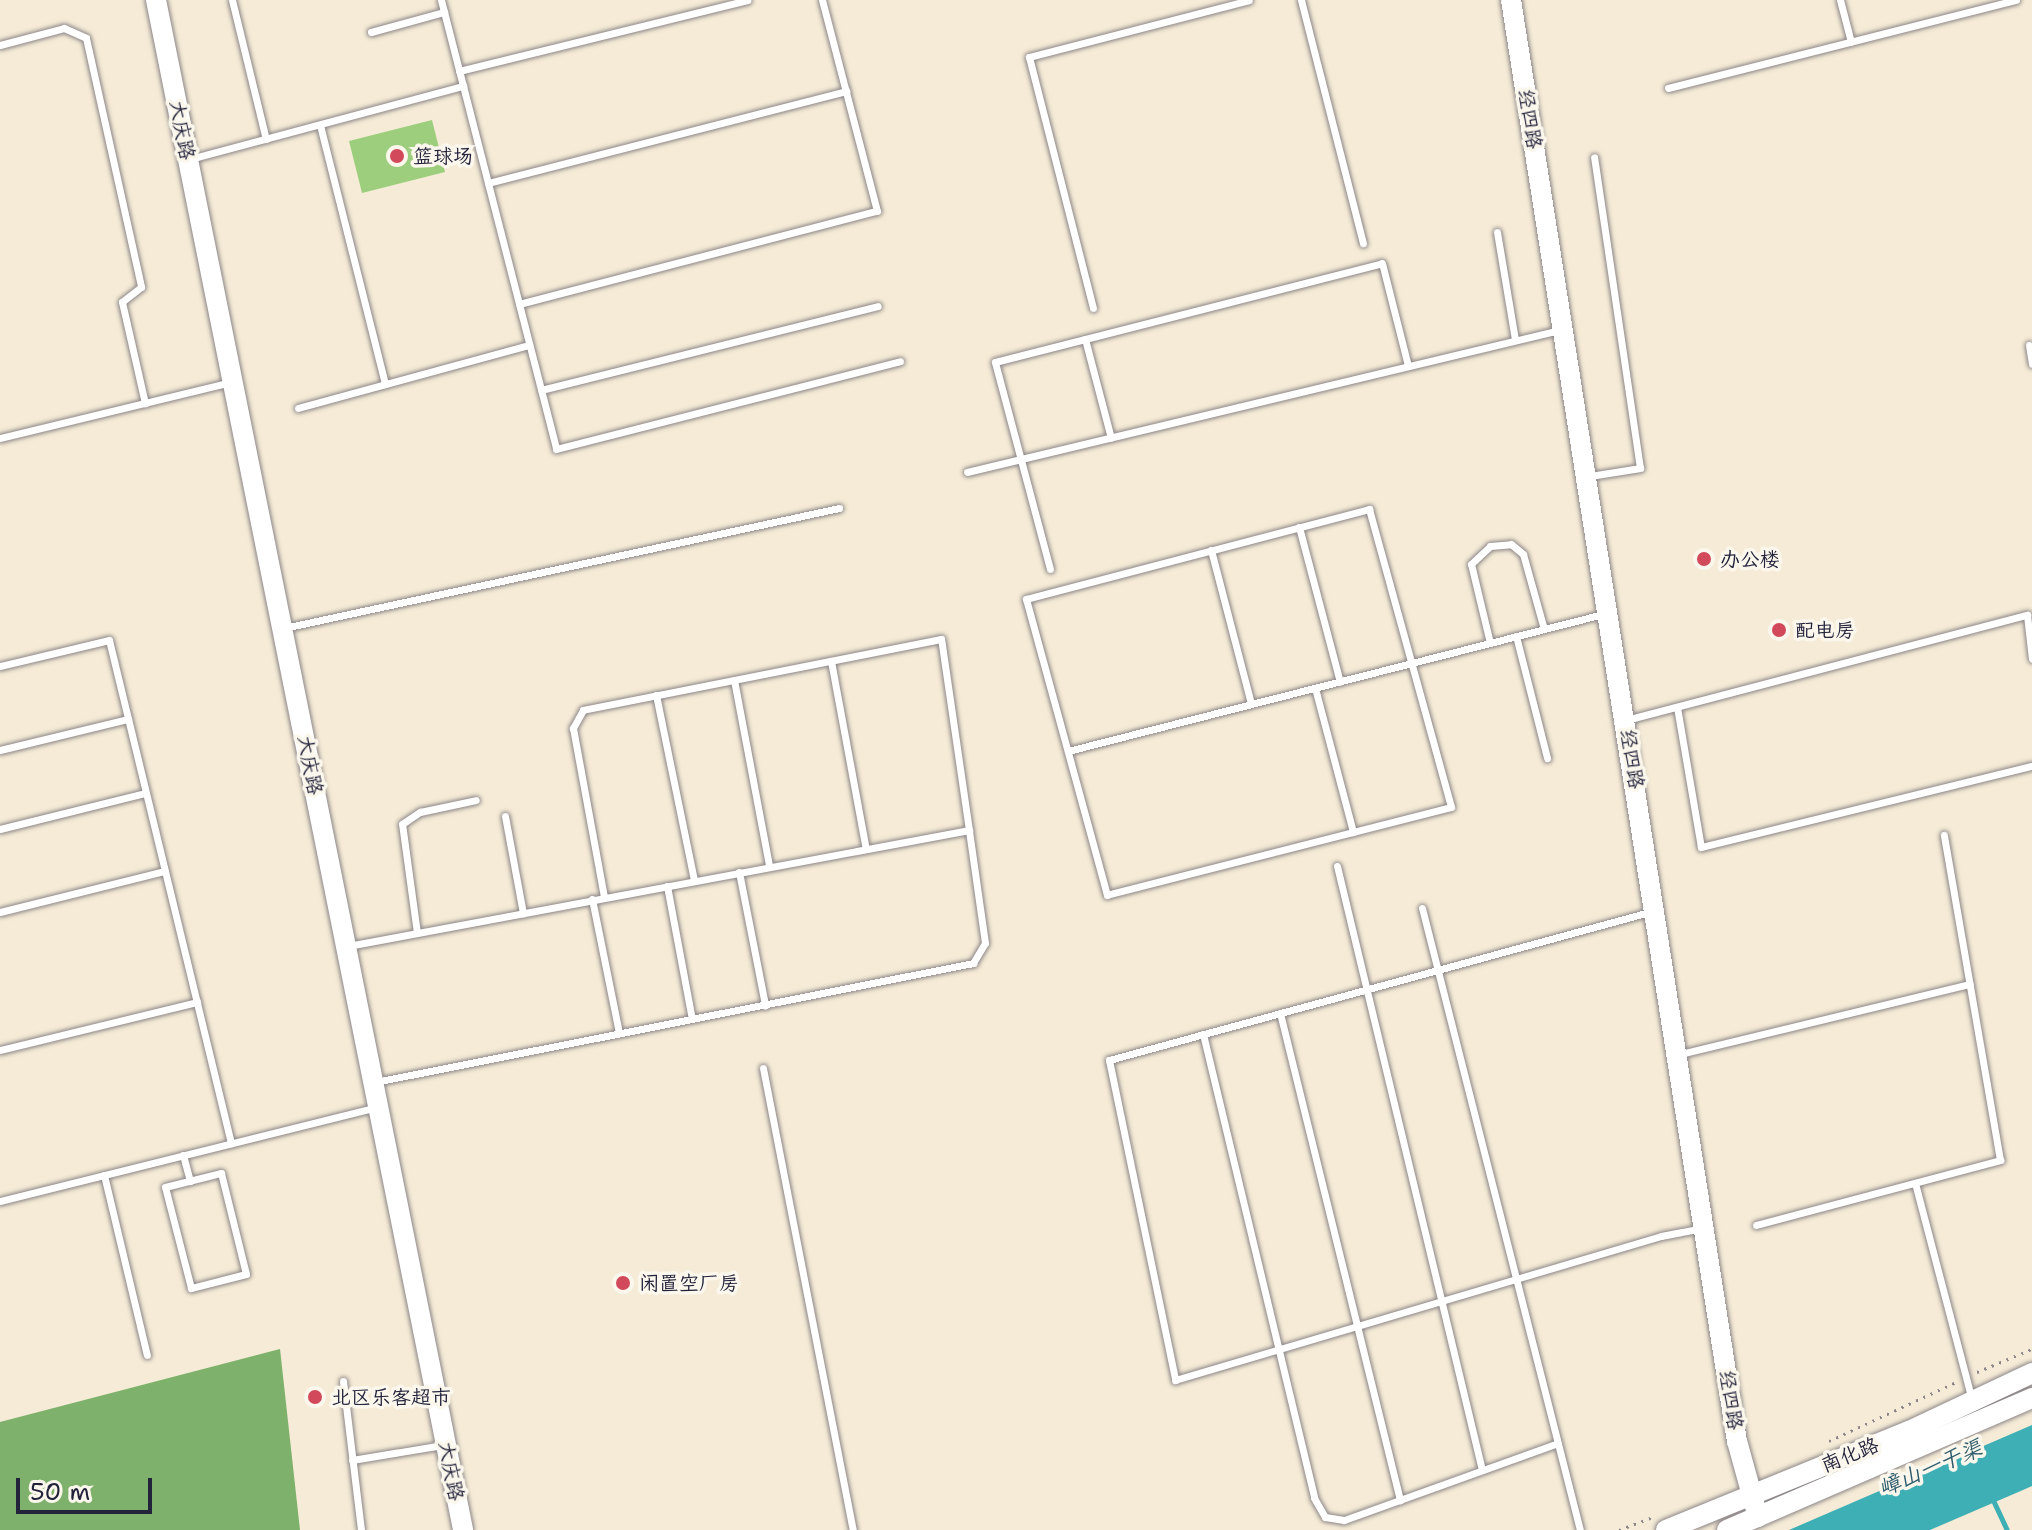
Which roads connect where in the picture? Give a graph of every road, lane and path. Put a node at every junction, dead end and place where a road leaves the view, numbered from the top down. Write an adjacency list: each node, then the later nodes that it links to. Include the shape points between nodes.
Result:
1 (156, 0): 22 (street, 大庆路)
2 (232, 0): 20 (lane)
3 (441, 0): 11 (lane)
4 (747, 0): 15 (lane)
5 (822, 0): 18 (lane)
6 (1249, 0): 28 (lane, via 1029,57)
7 (1301, 0): 25 (lane)
8 (1511, 0): 29 (street, 经四路)
9 (1840, 0): 13 (lane)
10 (2016, 0): 13 (lane)
11 (444, 12): 12 (lane); 15 (lane)
12 (371, 32)
13 (1851, 42): 17 (lane)
14 (0, 45): 40 (lane, via 64,28 76,29 86,38 141,287 122,302)
15 (459, 71): 16 (lane)
16 (463, 86): 19 (lane); 23 (lane)
17 (1668, 88)
18 (846, 91): 23 (lane); 26 (lane, via 877,211)
19 (320, 125): 20 (lane); 38 (lane)
20 (266, 139): 22 (lane)
21 (1594, 157): 46 (lane, via 1640,468)
22 (188, 160): 37 (street, 大庆路)
23 (488, 183): 26 (lane)
24 (1497, 232): 31 (lane)
25 (1363, 243)
26 (519, 304): 32 (lane)
27 (878, 306): 39 (lane)
28 (1093, 308)
29 (1564, 329): 31 (lane); 46 (street, 经四路)
30 (1085, 339): 36 (lane, via 1382,263); 43 (lane); 44 (lane, via 995,362)
31 (1515, 340): 36 (lane)
32 (529, 345): 38 (lane); 39 (lane)
33 (2029, 345): 35 (lane)
34 (900, 361): 39 (lane, via 556,449)
35 (2032, 364)
36 (1408, 366): 43 (lane)
37 (233, 381): 40 (lane); 52 (street, 大庆路)
38 (385, 384): 41 (lane)
39 (541, 390)
40 (145, 403): 42 (lane)
41 (298, 408)
42 (0, 438)
43 (1111, 438): 44 (lane)
44 (1021, 459): 45 (lane); 50 (lane)
45 (967, 472)
46 (1587, 477): 51 (street, 经四路)
47 (839, 508): 52 (lane)
48 (1299, 527): 49 (lane); 58 (lane, via 1369,509); 61 (lane)
49 (1211, 550): 64 (lane); 69 (lane, via 1026,599)
50 (1050, 569)
51 (1609, 613): 53 (lane); 67 (street, 经四路)
52 (282, 628): 93 (street, 大庆路)
53 (1544, 629): 54 (lane); 55 (lane, via 1523,554 1511,544 1490,546 1471,564)
54 (1516, 636): 55 (lane); 70 (lane)
55 (1490, 643): 58 (lane)
56 (2032, 659): 65 (lane, via 2027,615)
57 (831, 661): 60 (lane); 76 (lane, via 941,639); 79 (lane)
58 (1412, 663): 61 (lane); 77 (lane, via 1451,807)
59 (0, 666): 66 (lane, via 109,640)
60 (734, 680): 63 (lane); 80 (lane)
61 (1340, 682): 62 (lane)
62 (1315, 688): 64 (lane); 77 (lane)
63 (656, 695): 84 (lane); 86 (lane, via 583,710 575,718)
64 (1251, 704): 69 (lane)
65 (1677, 707): 67 (lane); 71 (lane, via 1701,847)
66 (128, 719): 68 (lane); 72 (lane)
67 (1626, 720): 89 (street, 经四路)
68 (0, 750)
69 (1068, 751): 77 (lane, via 1107,895)
70 (1547, 758)
71 (2032, 766)
72 (146, 793): 75 (lane); 82 (lane)
73 (476, 800): 92 (lane, via 420,812 402,824)
74 (505, 816): 91 (lane)
75 (0, 829)
76 (969, 830): 79 (lane); 98 (lane, via 985,943 973,963)
77 (1353, 832)
78 (1944, 835): 95 (lane)
79 (866, 849): 80 (lane)
80 (769, 866): 83 (lane)
81 (1337, 866): 96 (lane)
82 (165, 871): 90 (lane); 97 (lane)
83 (739, 872): 84 (lane); 98 (lane)
84 (694, 880): 85 (lane)
85 (667, 886): 86 (lane); 100 (lane)
86 (604, 897): 87 (lane)
87 (592, 899): 91 (lane); 101 (lane)
88 (1422, 908): 94 (lane)
89 (1655, 910): 94 (lane); 104 (street, 经四路)
90 (0, 912)
91 (523, 913): 92 (lane)
92 (417, 933): 93 (lane)
93 (346, 946): 106 (street, 大庆路)
94 (1438, 970): 96 (lane); 116 (lane)
95 (1970, 984): 104 (lane); 112 (lane, via 2000,1160)
96 (1367, 989): 99 (lane); 117 (lane)
97 (197, 1002): 103 (lane); 108 (lane)
98 (765, 1005): 100 (lane)
99 (1280, 1013): 102 (lane); 118 (lane)
100 (692, 1019): 101 (lane)
101 (619, 1033): 106 (lane)
102 (1203, 1034): 119 (lane); 119 (lane, via 1109,1060 1175,1380)
103 (0, 1050)
104 (1677, 1055): 115 (street, 经四路)
105 (763, 1068): 138 (lane)
106 (373, 1082): 107 (street, 大庆路)
107 (378, 1107): 108 (lane); 129 (street, 大庆路)
108 (231, 1143): 109 (lane)
109 (183, 1155): 110 (lane); 111 (lane)
110 (104, 1175): 113 (lane); 121 (lane)
111 (190, 1181): 111 (lane, via 165,1187 191,1288 246,1274 221,1173)
112 (1915, 1183): 114 (lane); 123 (lane)
113 (0, 1201)
114 (1756, 1225)
115 (1704, 1228): 116 (lane); 132 (street, 经四路)
116 (1517, 1279): 117 (lane); 128 (lane)
117 (1442, 1301): 118 (lane); 131 (lane)
118 (1357, 1326): 119 (lane); 133 (lane)
119 (1278, 1349): 133 (lane, via 1314,1498 1325,1517 1344,1520)
120 (2032, 1349): 123 (path)
121 (147, 1355)
122 (2032, 1373): 126 (street, 南化路)
123 (1966, 1377): 126 (lane); 127 (path)
124 (343, 1381): 130 (lane)
125 (2032, 1398): 134 (street, 南化路)
126 (1972, 1401): 132 (street, 南化路)
127 (1828, 1442)
128 (1558, 1443): 131 (lane); 139 (lane)
129 (446, 1445): 130 (lane); 137 (street, 大庆路)
130 (352, 1460): 136 (lane)
131 (1482, 1470): 133 (lane)
132 (1750, 1496): 134 (street, 经四路); 135 (street, 南化路)
133 (1400, 1500)
134 (1758, 1517): 141 (street, 南化路)
135 (1663, 1522): 140 (path)
136 (361, 1530)
137 (463, 1530)
138 (853, 1530)
139 (1580, 1530)
140 (1619, 1530)
141 (1727, 1530)

